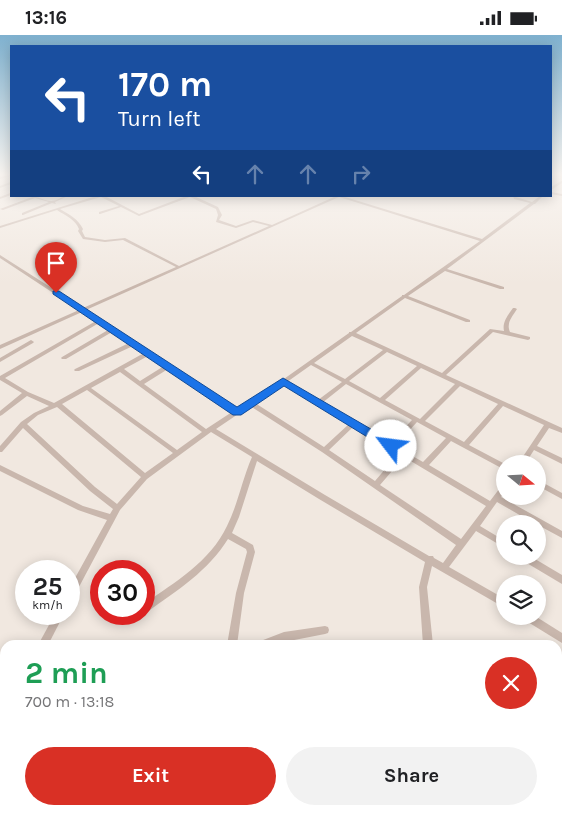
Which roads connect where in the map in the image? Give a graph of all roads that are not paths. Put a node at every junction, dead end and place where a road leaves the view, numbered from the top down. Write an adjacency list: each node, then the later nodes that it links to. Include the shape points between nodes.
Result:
1 (30, 211): 12 (street)
2 (49, 211): 14 (street)
3 (62, 211): 17 (street, via 79,223 84,238 122,239)
4 (105, 211): 11 (street)
5 (131, 211): 6 (street, via 141,215)
6 (150, 211)
7 (220, 211): 13 (street, via 216,220 237,227 256,221)
8 (305, 211): 13 (street)
9 (388, 211): 15 (street)
10 (522, 211): 15 (street)
11 (100, 213)
12 (23, 214)
13 (273, 226): 17 (street)
14 (0, 227)
15 (482, 240): 18 (street)
16 (0, 256): 22 (street)
17 (179, 267): 22 (street)
18 (444, 269): 19 (street); 20 (street)
19 (502, 288)
20 (404, 296): 23 (street); 26 (street)
21 (515, 309): 27 (street, via 506,325)
22 (83, 311): 24 (street); 31 (street)
23 (468, 321)
24 (98, 322): 25 (street); 42 (street)
25 (111, 330): 30 (street); 34 (street)
26 (351, 333): 32 (street); 36 (street)
27 (508, 334): 28 (street); 41 (street, via 490,332)
28 (528, 338)
29 (31, 342): 35 (street)
30 (132, 344): 33 (street); 40 (street)
31 (0, 347)
32 (387, 349): 37 (street); 44 (street)
33 (147, 354): 38 (street); 39 (street)
34 (64, 358)
35 (0, 360)
36 (311, 363): 43 (street); 44 (street)
37 (421, 365): 41 (street); 49 (street)
38 (167, 367): 45 (street); 54 (street)
39 (120, 369): 45 (street); 47 (street)
40 (77, 370)
41 (443, 375): 46 (street)
42 (1, 380): 48 (street)
43 (283, 382): 50 (street); 51 (street)
44 (346, 382): 49 (street); 51 (street)
45 (141, 383): 60 (street)
46 (459, 383): 52 (street); 56 (street)
47 (87, 388): 53 (street); 68 (street)
48 (26, 393): 53 (street); 55 (street)
49 (381, 400): 56 (street)
50 (250, 403): 54 (street); 67 (street)
51 (318, 403): 58 (street)
52 (502, 403): 59 (street); 63 (street)
53 (55, 405): 57 (street); 76 (street)
54 (237, 413): 60 (street)
55 (0, 414)
56 (418, 421): 62 (street); 64 (street)
57 (23, 424): 66 (street); 82 (street)
58 (352, 424): 64 (street); 67 (street)
59 (548, 424): 61 (street); 65 (street)
60 (208, 430): 68 (street); 71 (street)
61 (562, 431)
62 (450, 438): 63 (street); 74 (street)
63 (464, 445): 73 (street)
64 (391, 446): 69 (street)
65 (533, 447): 70 (street); 72 (street)
66 (0, 450)
67 (324, 450): 77 (street)
68 (176, 453): 76 (street)
69 (403, 453): 74 (street); 77 (street)
70 (528, 455)
71 (256, 456): 85 (street); 89 (street)
72 (562, 461)
73 (496, 462)
74 (424, 466): 81 (street)
75 (0, 468): 83 (street, via 77,506)
76 (145, 477): 82 (street)
77 (376, 485): 88 (street)
78 (546, 487): 79 (street)
79 (562, 496)
80 (496, 497): 81 (street)
81 (493, 501): 84 (street); 86 (street)
82 (117, 508): 83 (street)
83 (111, 518): 92 (street)
84 (475, 527): 87 (street); 88 (street)
85 (227, 534): 95 (street, via 201,567); 101 (street, via 250,547 251,552 238,601)
86 (562, 535)
87 (496, 540)
88 (461, 544): 91 (street)
89 (430, 559): 91 (street); 103 (street, via 424,587)
90 (538, 565): 93 (street)
91 (444, 568): 94 (street)
92 (80, 576)
93 (562, 580)
94 (496, 599)
95 (155, 601)
96 (54, 625): 100 (street)
97 (544, 625): 99 (street)
98 (325, 630): 102 (street)
99 (561, 634)
100 (46, 640)
101 (233, 640)
102 (276, 640)
103 (428, 640)

